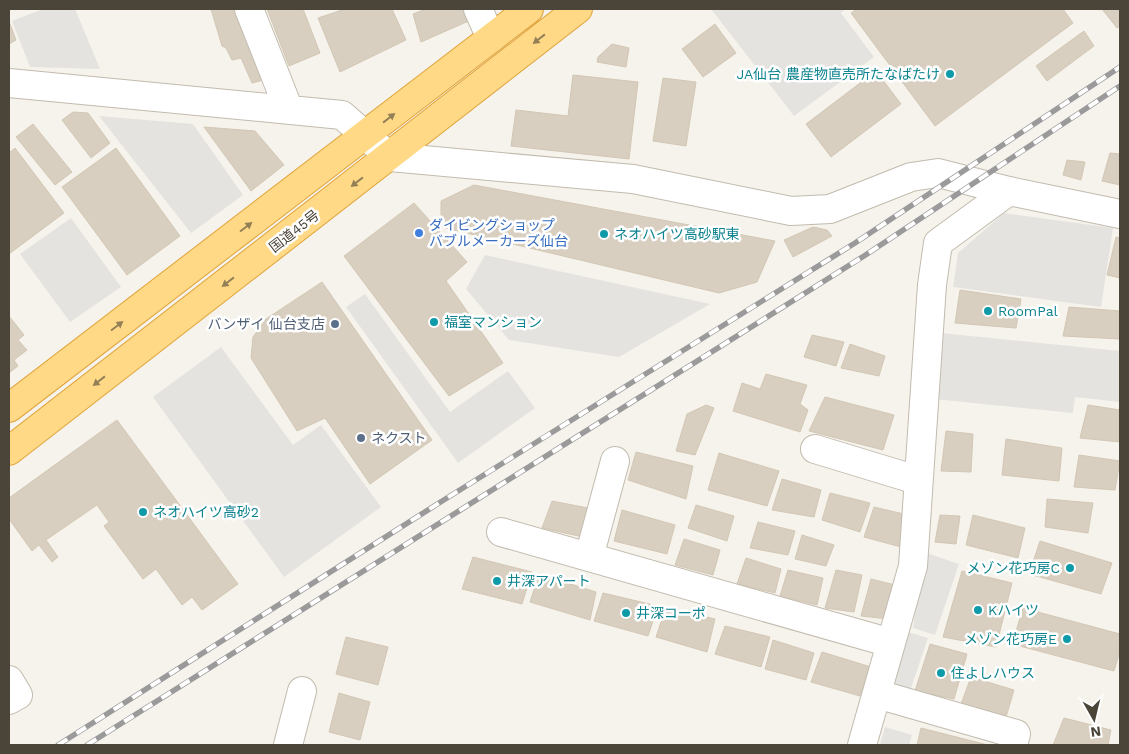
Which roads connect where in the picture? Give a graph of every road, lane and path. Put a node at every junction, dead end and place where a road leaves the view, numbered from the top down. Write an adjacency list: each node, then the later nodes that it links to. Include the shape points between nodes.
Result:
1 (249, 9): 7 (street)
2 (478, 9): 5 (street)
3 (529, 9): 5 (highway)
4 (578, 9): 9 (highway, 国道45号, one-way to 9)
5 (491, 38): 8 (highway, one-way to 5)
6 (9, 82): 7 (street)
7 (289, 110): 8 (street, via 342,115)
8 (367, 135): 9 (street); 12 (highway, one-way to 8)
9 (390, 157): 10 (street, via 633,179 791,211 830,209 911,177 938,173); 14 (highway, 国道45号, one-way to 14)
10 (1009, 191): 11 (street); 16 (street, via 938,243)
11 (1120, 214)
12 (9, 408)
13 (815, 449): 16 (street)
14 (9, 451)
15 (615, 461): 18 (street)
16 (917, 480): 19 (street, via 913,566)
17 (501, 532): 18 (street)
18 (589, 557): 19 (street)
19 (891, 643): 22 (street)
20 (9, 680): 23 (street, via 18,695)
21 (302, 691): 24 (street)
22 (877, 694): 25 (street); 26 (street, via 1016,734)
23 (9, 700)
24 (288, 745)
25 (862, 745)
26 (1012, 745)

